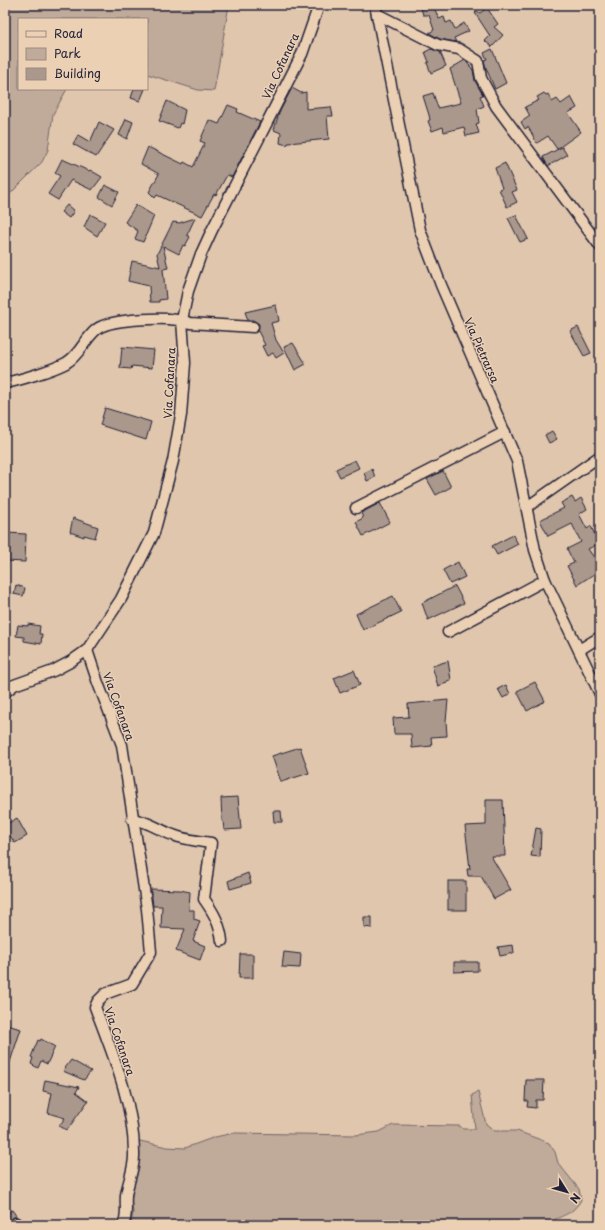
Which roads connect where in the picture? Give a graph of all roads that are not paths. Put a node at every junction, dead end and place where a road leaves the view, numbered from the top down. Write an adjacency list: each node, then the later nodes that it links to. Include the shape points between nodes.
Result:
1 (319, 5): 4 (street, Via Cofanara, via 302,54 201,254 188,291)
2 (376, 10): 3 (street, via 438,45 459,49 478,61 481,78 496,106); 7 (street, Via Pietrarsa, via 420,230)
3 (600, 246)
4 (182, 320): 5 (street, via 190,323); 6 (street, via 122,321 103,325 95,330 76,355 66,363); 14 (street, Via Cofanara, via 185,363 181,415 173,461 154,533 121,599)
5 (253, 327)
6 (5, 382)
7 (505, 432): 9 (street, Via Pietrarsa, via 517,461); 10 (street)
8 (600, 456): 9 (street)
9 (527, 507): 11 (street, Via Pietrarsa, via 535,550)
10 (356, 508)
11 (545, 580): 12 (street); 15 (street, Via Pietrarsa)
12 (448, 632)
13 (600, 637): 15 (street)
14 (87, 650): 16 (street, Via Cofanara, via 53,671 14,685); 18 (street, Via Cofanara, via 122,745)
15 (579, 650): 17 (street, Via Pietrarsa)
16 (5, 692)
17 (600, 694)
18 (132, 819): 19 (street, via 144,820 179,837 211,843 204,899 221,929); 20 (street, Via Cofanara, via 152,952 132,984 105,994 98,1000 95,1008 122,1085 133,1142 133,1165)
19 (222, 941)
20 (123, 1225)

